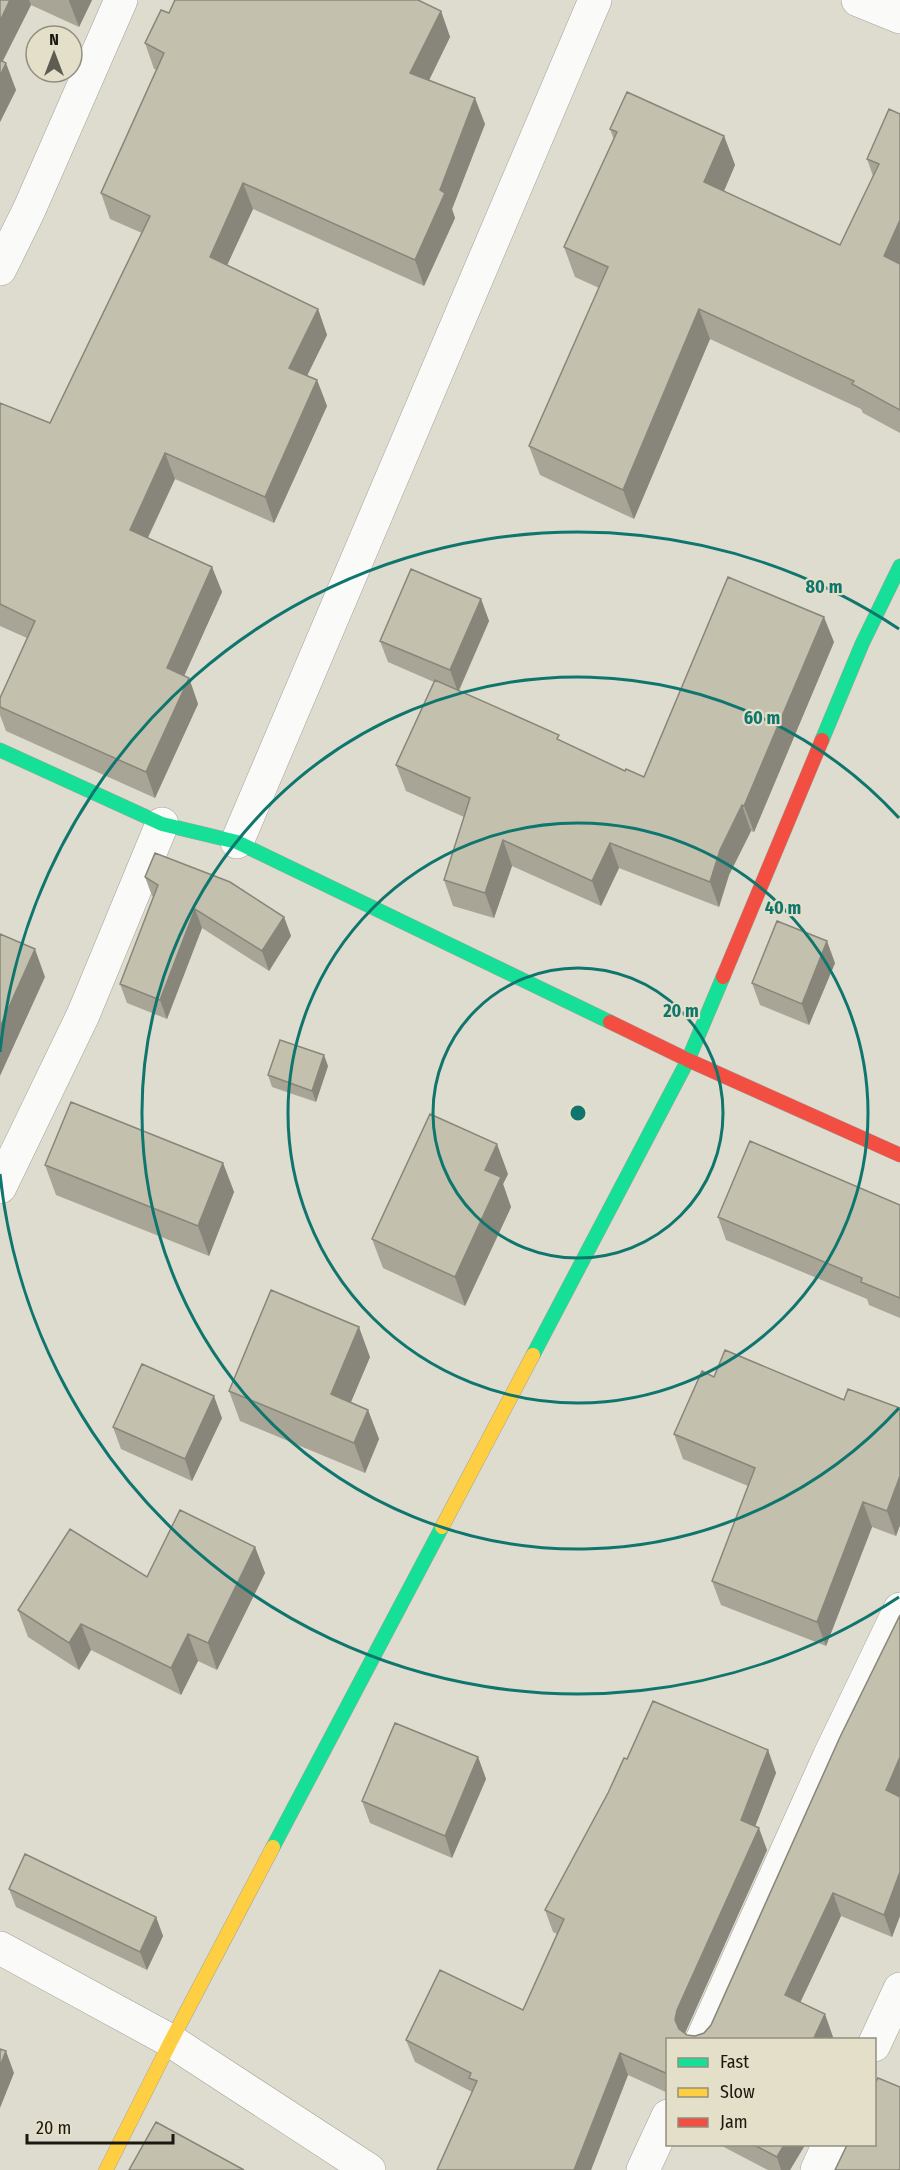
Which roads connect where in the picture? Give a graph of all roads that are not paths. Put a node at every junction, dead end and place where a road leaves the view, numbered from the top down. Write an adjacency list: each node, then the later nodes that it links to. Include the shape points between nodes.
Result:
1 (121, 0): 5 (street)
2 (595, 0): 9 (street)
3 (858, 0): 4 (street)
4 (900, 17)
5 (0, 269)
6 (900, 566): 10 (street, via 862,644)
7 (0, 750): 8 (street)
8 (162, 824): 9 (street); 12 (street, via 83,1015)
9 (237, 842): 10 (street)
10 (688, 1060): 11 (street); 17 (street)
11 (900, 1155)
12 (0, 1187)
13 (900, 1609): 16 (street)
14 (0, 1948): 17 (street)
15 (900, 1989): 18 (street)
16 (703, 2038)
17 (171, 2041): 21 (street); 22 (street)
18 (876, 2041)
19 (666, 2120): 23 (street)
20 (829, 2146): 24 (street)
21 (106, 2170)
22 (369, 2170)
23 (643, 2170)
24 (818, 2170)

